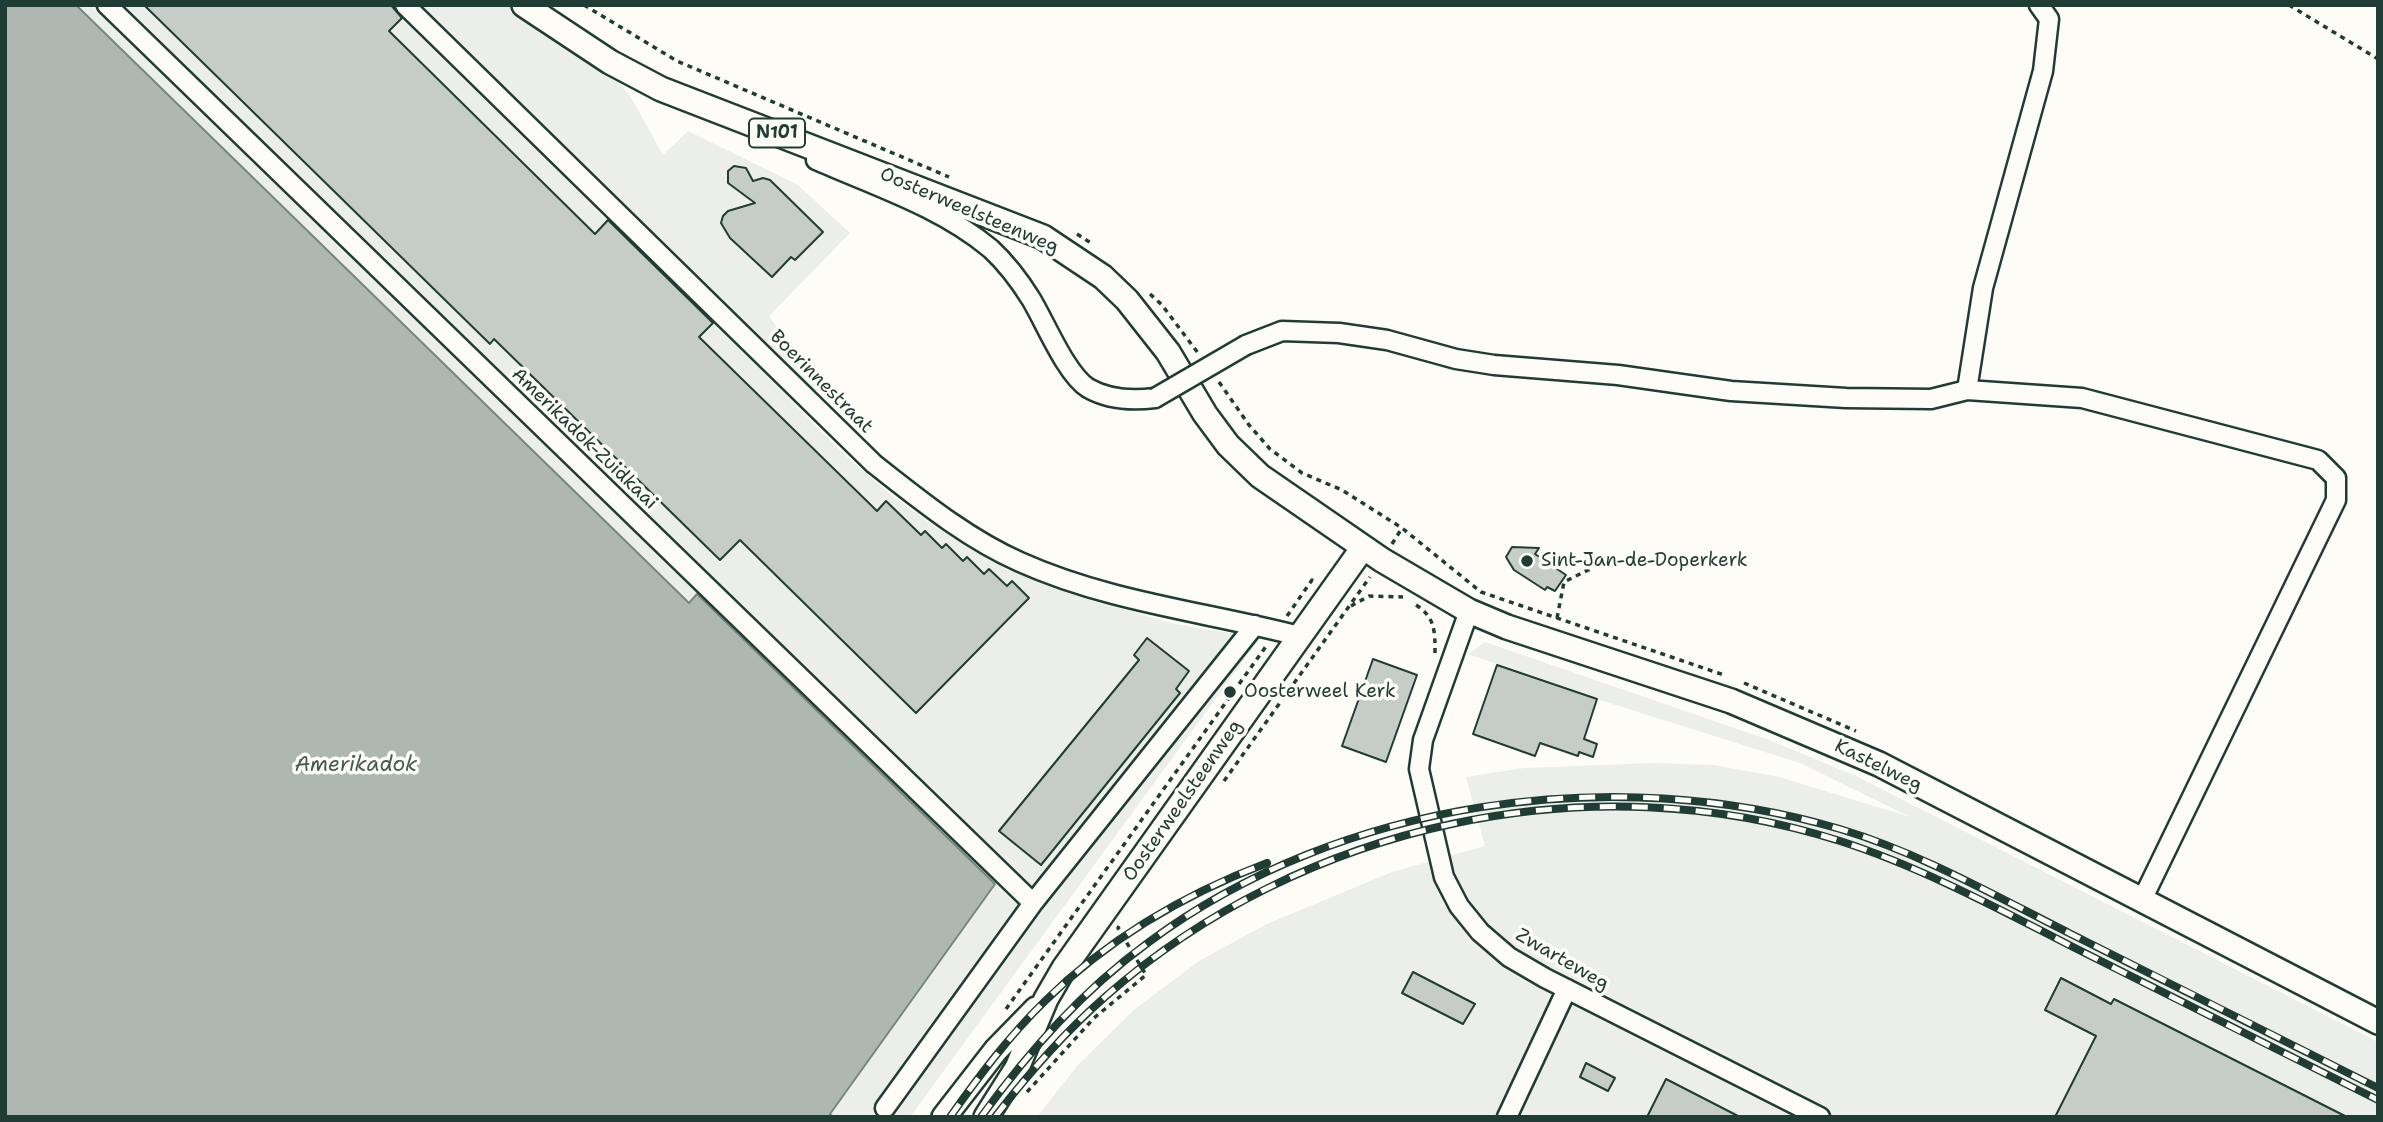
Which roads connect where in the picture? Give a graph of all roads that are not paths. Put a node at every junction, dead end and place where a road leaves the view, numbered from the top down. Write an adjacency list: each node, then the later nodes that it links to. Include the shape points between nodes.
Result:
1 (107, 5): 12 (street, Amerikadok-Zuidkaai)
2 (405, 5): 9 (street, Boerinnestraat, via 874,464 931,509 970,535 1060,579)
3 (512, 5): 6 (street, bridge, via 568,46 650,90 952,220 993,251 1030,297 1063,359 1087,387 1116,399 1155,398 1246,345 1282,331 1339,332 1494,365 1618,375 1731,391 1931,399)
4 (524, 5): 7 (main road, Oosterweelsteenweg / N101, via 610,62 661,89 1043,237 1073,256 1127,300 1168,352 1228,446)
5 (2039, 5): 6 (street, via 2049,19 2043,71 1983,289)
6 (1966, 390): 11 (street, via 2082,398 2318,460 2336,478 2336,500)
7 (1362, 549): 8 (main road, Kastelweg); 10 (main road, Oosterweelsteenweg)
8 (1469, 611): 11 (main road, Kastelweg, via 1731,701 1806,732 1879,764); 13 (street, Zwarteweg, via 1423,740 1419,769 1444,877 1480,932 1508,957)
9 (1255, 625): 10 (street, Boerinnestraat); 12 (street)
10 (1288, 633): 14 (main road, Oosterweelsteenweg)
11 (2142, 900): 15 (main road, Kastelweg)
12 (1033, 902): 16 (street)
13 (1567, 989): 19 (street); 20 (street, Zwarteweg)
14 (1046, 999): 17 (main road, Oosterweelsteenweg, via 996,1050); 18 (main road, Oosterweelsteenweg, via 1017,1068)
15 (2378, 1022)
16 (885, 1108)
17 (944, 1117)
18 (986, 1117)
19 (1507, 1117)
20 (1820, 1117)

